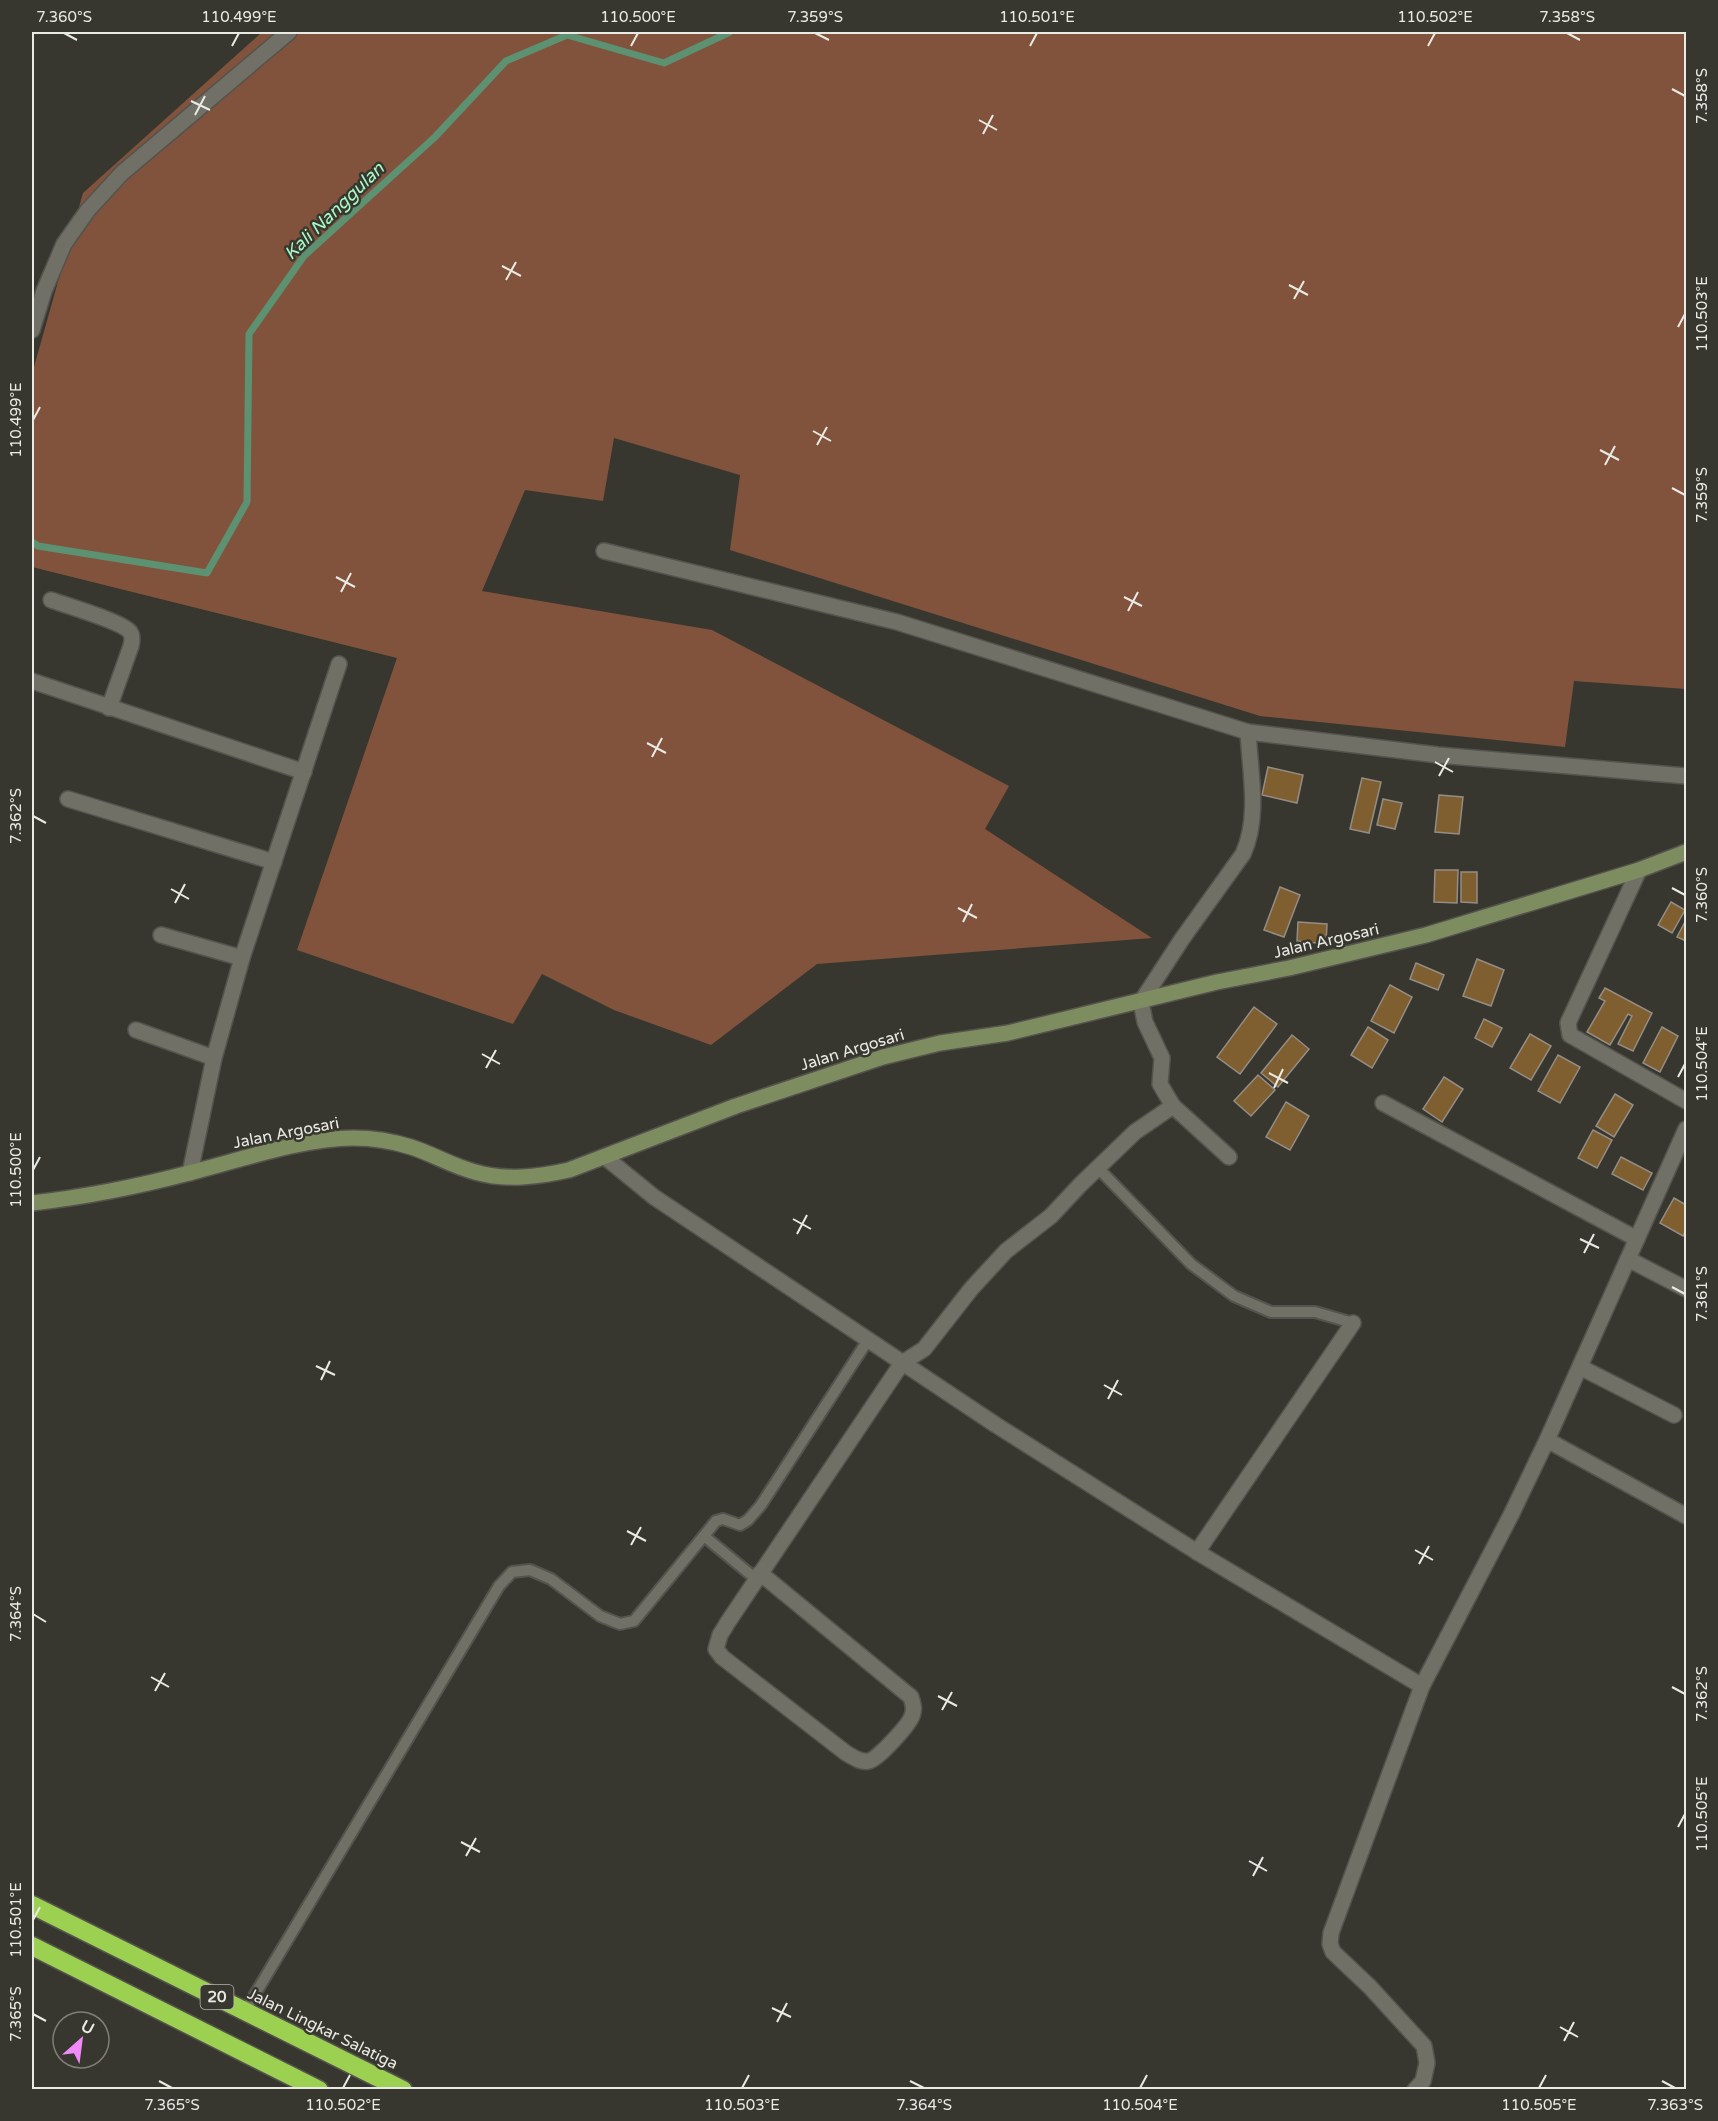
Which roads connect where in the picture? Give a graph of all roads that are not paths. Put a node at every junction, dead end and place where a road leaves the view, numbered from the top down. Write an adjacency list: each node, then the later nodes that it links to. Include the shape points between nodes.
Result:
1 (289, 32): 2 (street, via 122,174 88,210 64,244)
2 (32, 330)
3 (604, 551): 8 (street, via 897,622)
4 (51, 600): 7 (street, via 118,624 131,633 132,646)
5 (339, 664): 9 (street)
6 (32, 681): 7 (street)
7 (109, 708): 9 (street)
8 (1248, 732): 10 (street, via 1438,755); 17 (street, via 1253,821 1249,841)
9 (304, 772): 13 (street)
10 (1686, 776)
11 (68, 799): 13 (street)
12 (1686, 852): 14 (street, Jalan Argosari)
13 (274, 862): 16 (street)
14 (1639, 870): 17 (street, Jalan Argosari, via 1426,935); 20 (street, via 1568,1023 1568,1032)
15 (161, 935): 16 (street)
16 (242, 958): 19 (street)
17 (1141, 1002): 22 (street, via 1145,1022 1162,1058 1160,1084); 24 (street, Jalan Argosari, via 883,1057 674,1128)
18 (136, 1030): 19 (street)
19 (214, 1058): 27 (street)
20 (1686, 1101)
21 (1383, 1103): 29 (street)
22 (1173, 1106): 25 (street); 26 (street, via 1135,1132)
23 (1686, 1129): 29 (street)
24 (605, 1157): 27 (street, Jalan Argosari, via 551,1174 507,1178 475,1172 385,1140 351,1138 311,1143); 33 (street, via 654,1197)
25 (1228, 1157)
26 (1098, 1168): 32 (lane, via 1191,1264 1234,1296 1270,1312 1314,1312); 34 (street, via 1051,1216 1006,1251 924,1349)
27 (190, 1173): 28 (street, Jalan Argosari)
28 (32, 1203)
29 (1637, 1239): 30 (street)
30 (1628, 1259): 31 (street); 35 (street)
31 (1686, 1289)
32 (1353, 1323): 40 (street)
33 (868, 1340): 34 (street); 39 (lane, via 761,1505 740,1525 723,1519 716,1521)
34 (902, 1363): 40 (street); 41 (street)
35 (1580, 1367): 36 (street); 37 (street)
36 (1674, 1415)
37 (1546, 1440): 38 (street); 42 (street)
38 (1686, 1516)
39 (704, 1536): 41 (lane); 45 (lane, via 634,1621 620,1624 600,1616 551,1579 530,1570 512,1572 499,1586)
40 (1197, 1552): 42 (street)
41 (758, 1576): 41 (street, via 911,1697 911,1720 870,1761 846,1753 716,1652 720,1635)
42 (1422, 1686): 48 (street, via 1330,1944 1333,1952 1424,2046 1427,2063 1423,2081)
43 (32, 1905): 45 (highway, Jalan Lingkar Salatiga / 20)
44 (32, 1946): 46 (highway, 20)
45 (244, 2011): 47 (highway, Jalan Lingkar Salatiga / 20)
46 (319, 2090)
47 (403, 2090)
48 (1415, 2090)

